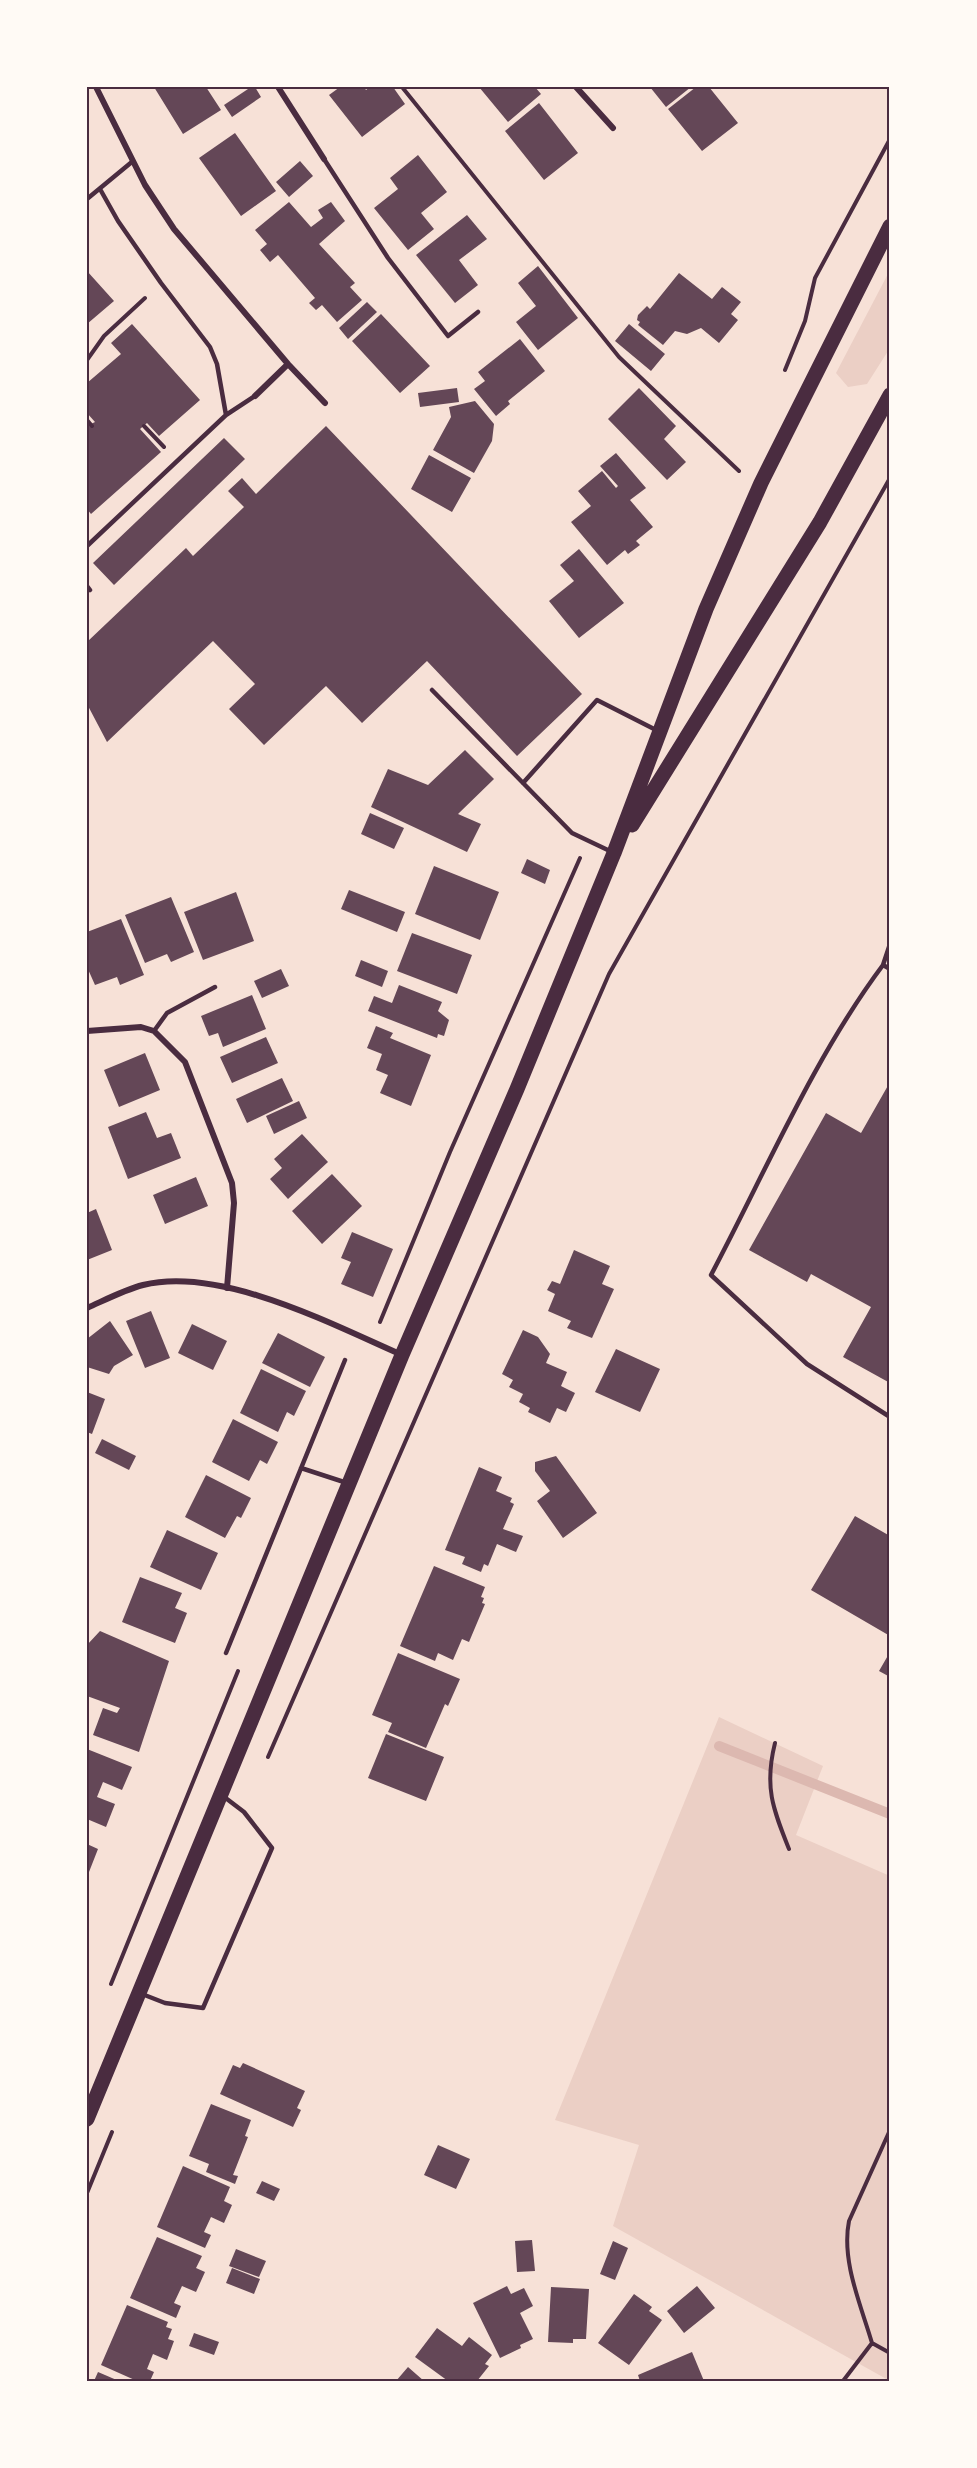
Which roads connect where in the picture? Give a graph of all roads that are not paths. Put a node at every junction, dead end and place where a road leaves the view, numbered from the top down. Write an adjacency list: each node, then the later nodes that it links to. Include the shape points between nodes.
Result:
1 (96, 87): 6 (street)
2 (278, 87): 5 (street)
3 (576, 87): 4 (street)
4 (613, 128)
5 (324, 159): 10 (lane, via 388,258 448,336)
6 (133, 161): 7 (lane); 11 (street, via 174,229)
7 (100, 189): 8 (lane); 15 (lane, via 161,283 210,347)
8 (87, 199)
9 (890, 226): 18 (main road, via 761,483 706,609)
10 (478, 312)
11 (288, 364): 13 (street); 14 (street)
12 (890, 395): 20 (main road, via 820,522)
13 (255, 396): 15 (lane)
14 (325, 403)
15 (226, 415): 16 (lane)
16 (87, 546)
17 (432, 690): 19 (lane)
18 (660, 732): 19 (lane, via 597,700); 20 (main road)
19 (523, 783): 20 (lane, via 572,833)
20 (614, 853): 29 (main road)
21 (890, 944): 22 (lane)
22 (883, 965): 23 (lane); 31 (lane, via 859,996 813,1078 711,1275 807,1364)
23 (890, 969)
24 (215, 987): 26 (lane, via 166,1013)
25 (87, 1031): 26 (street, via 141,1027)
26 (154, 1031): 27 (street, via 185,1062 232,1183)
27 (227, 1288): 28 (street, via 179,1282 144,1285); 29 (street, via 278,1302)
28 (87, 1308)
29 (402, 1355): 33 (main road)
30 (345, 1360): 32 (lane)
31 (890, 1417)
32 (301, 1468): 33 (lane); 34 (lane)
33 (350, 1484): 35 (main road)
34 (226, 1653)
35 (221, 1795): 36 (main road); 36 (lane, via 244,1812 272,1848 203,2008 165,2003)
36 (139, 1993): 37 (main road)
37 (87, 2119)

